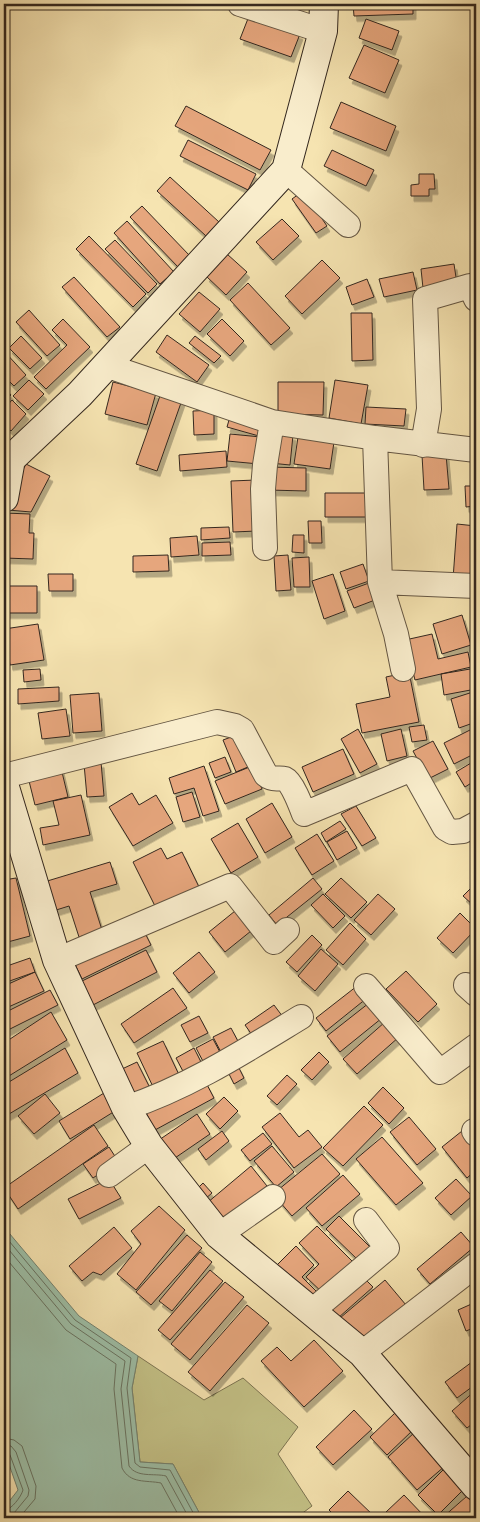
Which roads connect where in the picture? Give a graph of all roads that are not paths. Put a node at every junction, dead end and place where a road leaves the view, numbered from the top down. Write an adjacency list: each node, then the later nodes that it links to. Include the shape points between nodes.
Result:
1 (240, 4): 3 (street)
2 (324, 4): 3 (main road)
3 (323, 31): 4 (main road)
4 (286, 170): 5 (street); 7 (main road)
5 (348, 224)
6 (476, 299): 10 (street, via 470,286 425,299 430,409)
7 (105, 365): 8 (street); 12 (main road, via 80,394)
8 (272, 422): 9 (street); 14 (street, via 263,489)
9 (375, 438): 10 (street); 15 (street)
10 (423, 444): 11 (street)
11 (476, 450)
12 (7, 453): 13 (main road)
13 (4, 498)
14 (265, 548)
15 (380, 582): 16 (street); 17 (street)
16 (476, 586)
17 (403, 669)
18 (4, 776): 20 (street, via 217,722 242,730 266,775 290,782 304,814 412,769 445,828 452,832 463,831)
19 (4, 784): 22 (main road)
20 (476, 824)
21 (287, 930): 22 (street, via 274,942 230,886)
22 (57, 960): 26 (main road)
23 (366, 986): 25 (street, via 440,1072)
24 (301, 1017): 26 (street, via 221,1066 153,1099)
25 (476, 1046)
26 (126, 1108): 27 (main road)
27 (149, 1146): 28 (street); 31 (main road)
28 (109, 1174)
29 (273, 1197): 31 (street)
30 (366, 1220): 33 (street, via 387,1248)
31 (219, 1235): 33 (main road)
32 (476, 1265): 34 (street)
33 (312, 1311): 34 (main road)
34 (362, 1353): 35 (main road)
35 (476, 1486)

